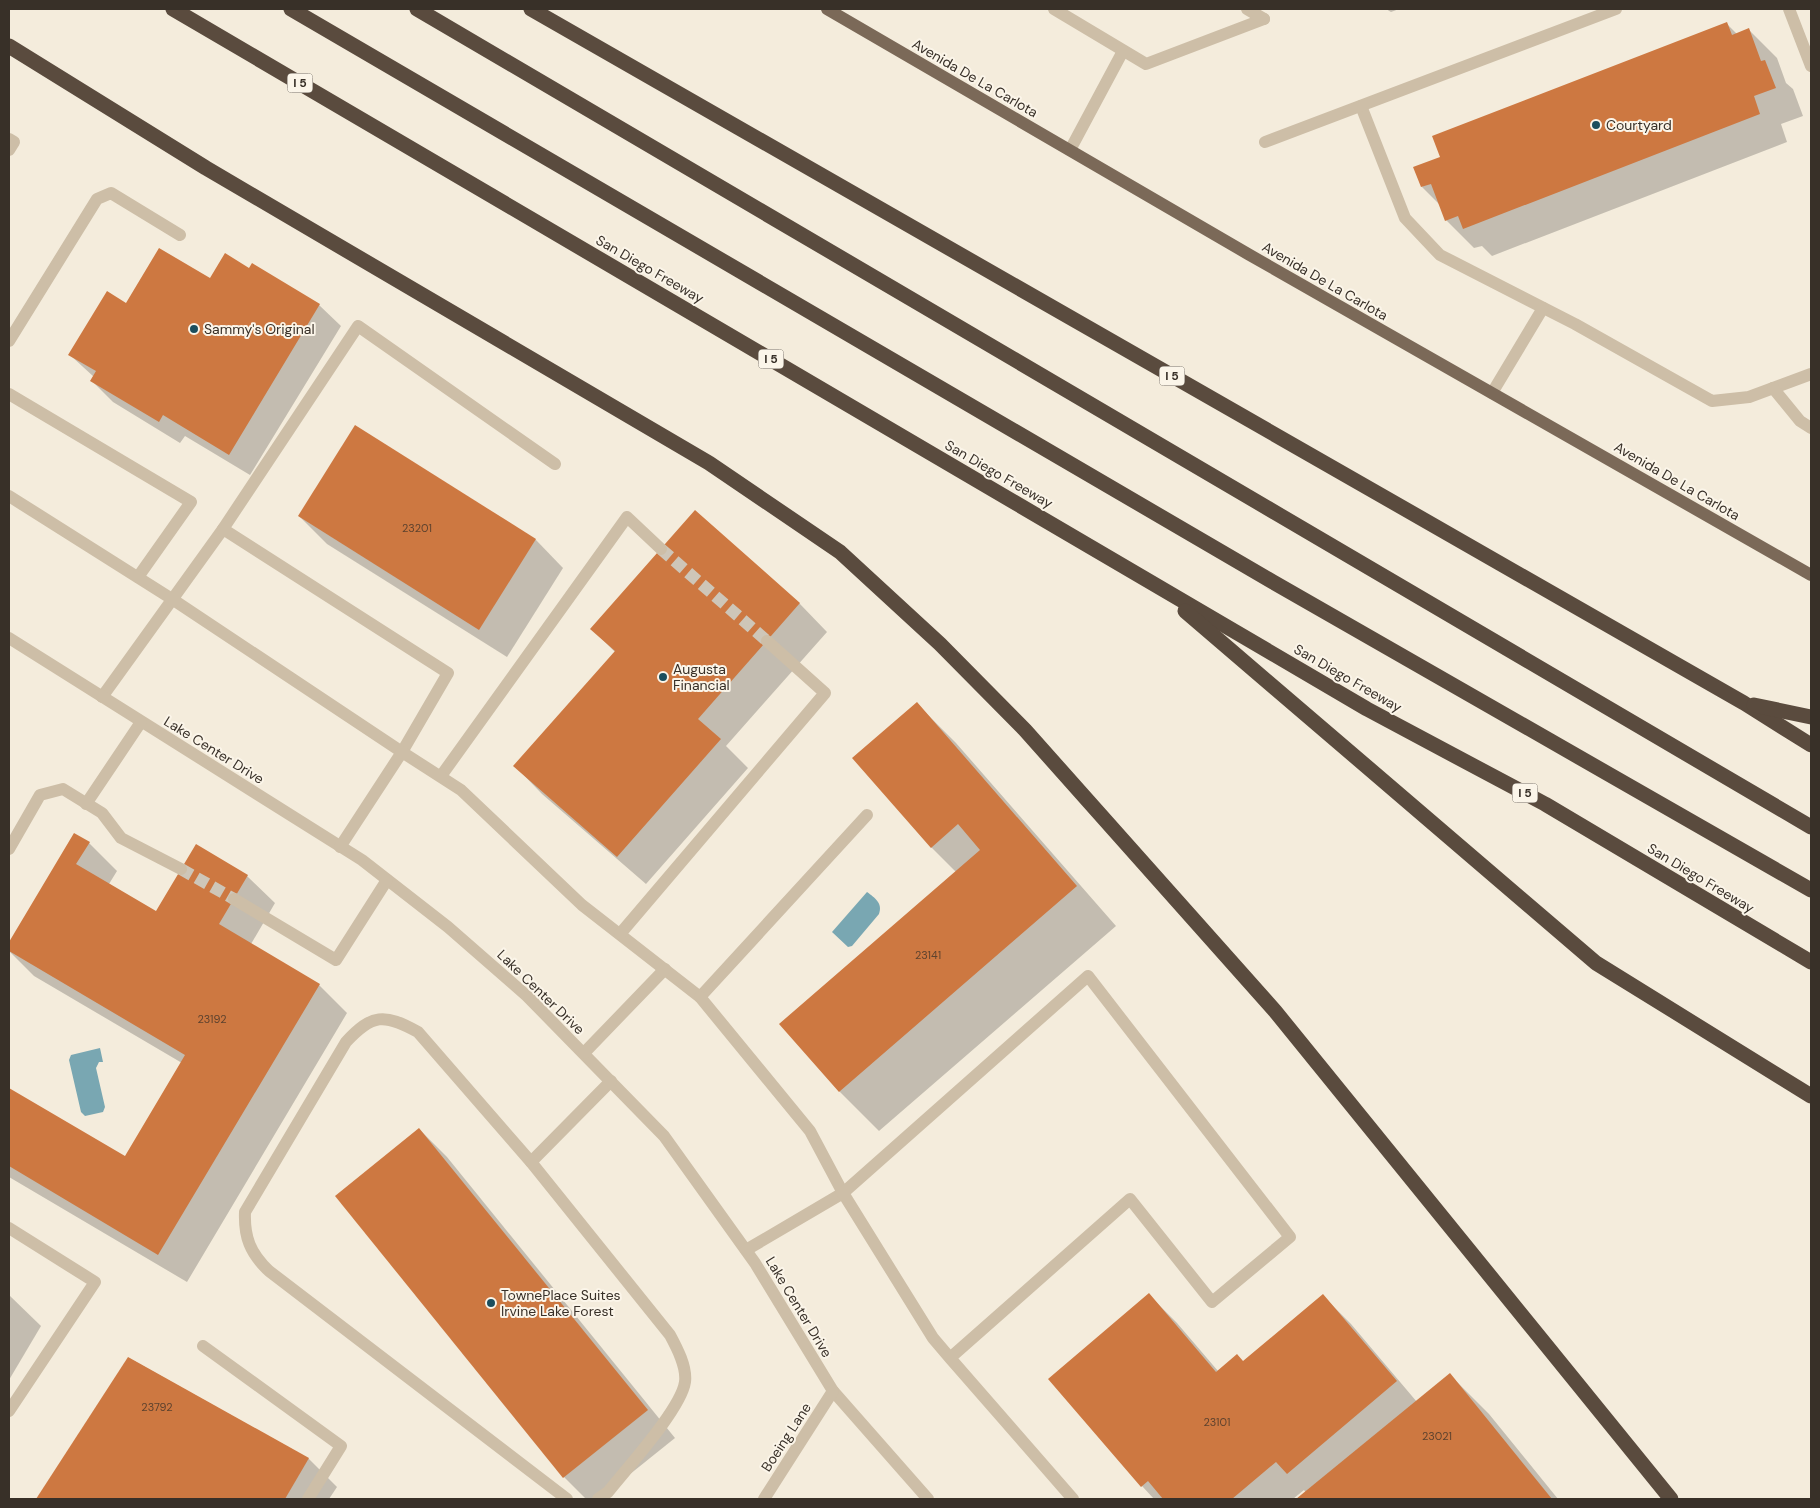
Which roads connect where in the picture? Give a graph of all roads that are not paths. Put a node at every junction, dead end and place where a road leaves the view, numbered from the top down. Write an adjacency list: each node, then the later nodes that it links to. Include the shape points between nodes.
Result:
1 (173, 9): 32 (highway, San Diego Freeway / I 5)
2 (291, 9): 50 (highway, via 1273,582)
3 (417, 9): 45 (highway)
4 (531, 9): 37 (highway, I 5)
5 (827, 9): 17 (main road, Avenida De La Carlota)
6 (1054, 9): 11 (street)
7 (1247, 9): 11 (street, via 1264,19 1150,64 1141,63)
8 (1616, 9): 13 (street)
9 (1789, 9): 12 (street)
10 (9, 46): 73 (highway, via 206,168 709,463 840,552 940,644 1025,730 1275,1011)
11 (1122, 51): 17 (street)
12 (1811, 66)
13 (1361, 106): 15 (street); 19 (street, via 1404,218 1440,255)
14 (9, 139): 16 (street, via 14,142)
15 (1265, 142)
16 (9, 150)
17 (1070, 150): 23 (main road, Avenida De La Carlota)
18 (180, 236): 20 (street, via 111,193 97,199)
19 (1543, 308): 22 (street, via 1712,401 1749,397); 23 (street)
20 (9, 341)
21 (1811, 374): 22 (street)
22 (1773, 388): 25 (street, via 1800,422)
23 (1492, 393): 30 (main road, Avenida De La Carlota)
24 (9, 394): 31 (street, via 191,502)
25 (1811, 428)
26 (555, 464): 28 (street, via 358,326)
27 (9, 496): 31 (street)
28 (223, 529): 33 (street); 41 (street, via 448,673)
29 (660, 549): 42 (street, via 627,517)
30 (1811, 575)
31 (138, 578): 33 (street)
32 (1156, 586): 53 (highway, San Diego Freeway / I 5, via 1367,709 1545,804); 58 (highway, via 1596,963)
33 (172, 599): 36 (street); 41 (street)
34 (9, 638): 36 (street, Lake Center Drive)
35 (767, 641): 52 (street, via 825,694)
36 (102, 697): 39 (street, Lake Center Drive)
37 (1744, 703): 38 (highway); 40 (highway, I 5)
38 (1811, 717)
39 (141, 722): 43 (street); 46 (street, Lake Center Drive)
40 (1811, 745)
41 (402, 752): 42 (street); 46 (street)
42 (441, 776): 52 (street, via 462,790 582,905)
43 (86, 804): 47 (street, via 63,789 40,795); 48 (street, via 102,813 121,838)
44 (867, 815): 55 (street)
45 (1811, 827)
46 (340, 846): 49 (street, Lake Center Drive)
47 (9, 849)
48 (181, 869)
49 (387, 880): 51 (street, via 336,960); 56 (street, Lake Center Drive, via 528,996)
50 (1811, 890)
51 (234, 899)
52 (620, 934): 54 (street)
53 (1811, 962)
54 (665, 969): 55 (street); 56 (street)
55 (700, 997): 60 (street, via 810,1131)
56 (584, 1053): 57 (street, Lake Center Drive)
57 (611, 1081): 59 (street); 62 (street, Lake Center Drive, via 664,1136)
58 (1811, 1096)
59 (531, 1162): 68 (street, via 418,1032 399,1022 379,1019 362,1025 346,1042 245,1212 244,1226 247,1241 257,1259 269,1270); 69 (street, via 670,1335 679,1353 685,1381 678,1403 608,1492)
60 (843, 1192): 62 (street); 64 (street, via 933,1338); 64 (street, via 1088,976 1290,1237 1212,1302 1130,1199)
61 (9, 1228): 66 (street, via 95,1282)
62 (746, 1250): 65 (street, Lake Center Drive)
63 (203, 1346): 67 (street, via 341,1446)
64 (950, 1358): 72 (street)
65 (833, 1391): 70 (street, Boeing Lane); 71 (street, Lake Center Drive)
66 (9, 1411)
67 (308, 1499)
68 (567, 1499)
69 (598, 1499)
70 (764, 1499)
71 (928, 1499)
72 (1073, 1499)
73 (1671, 1499)

